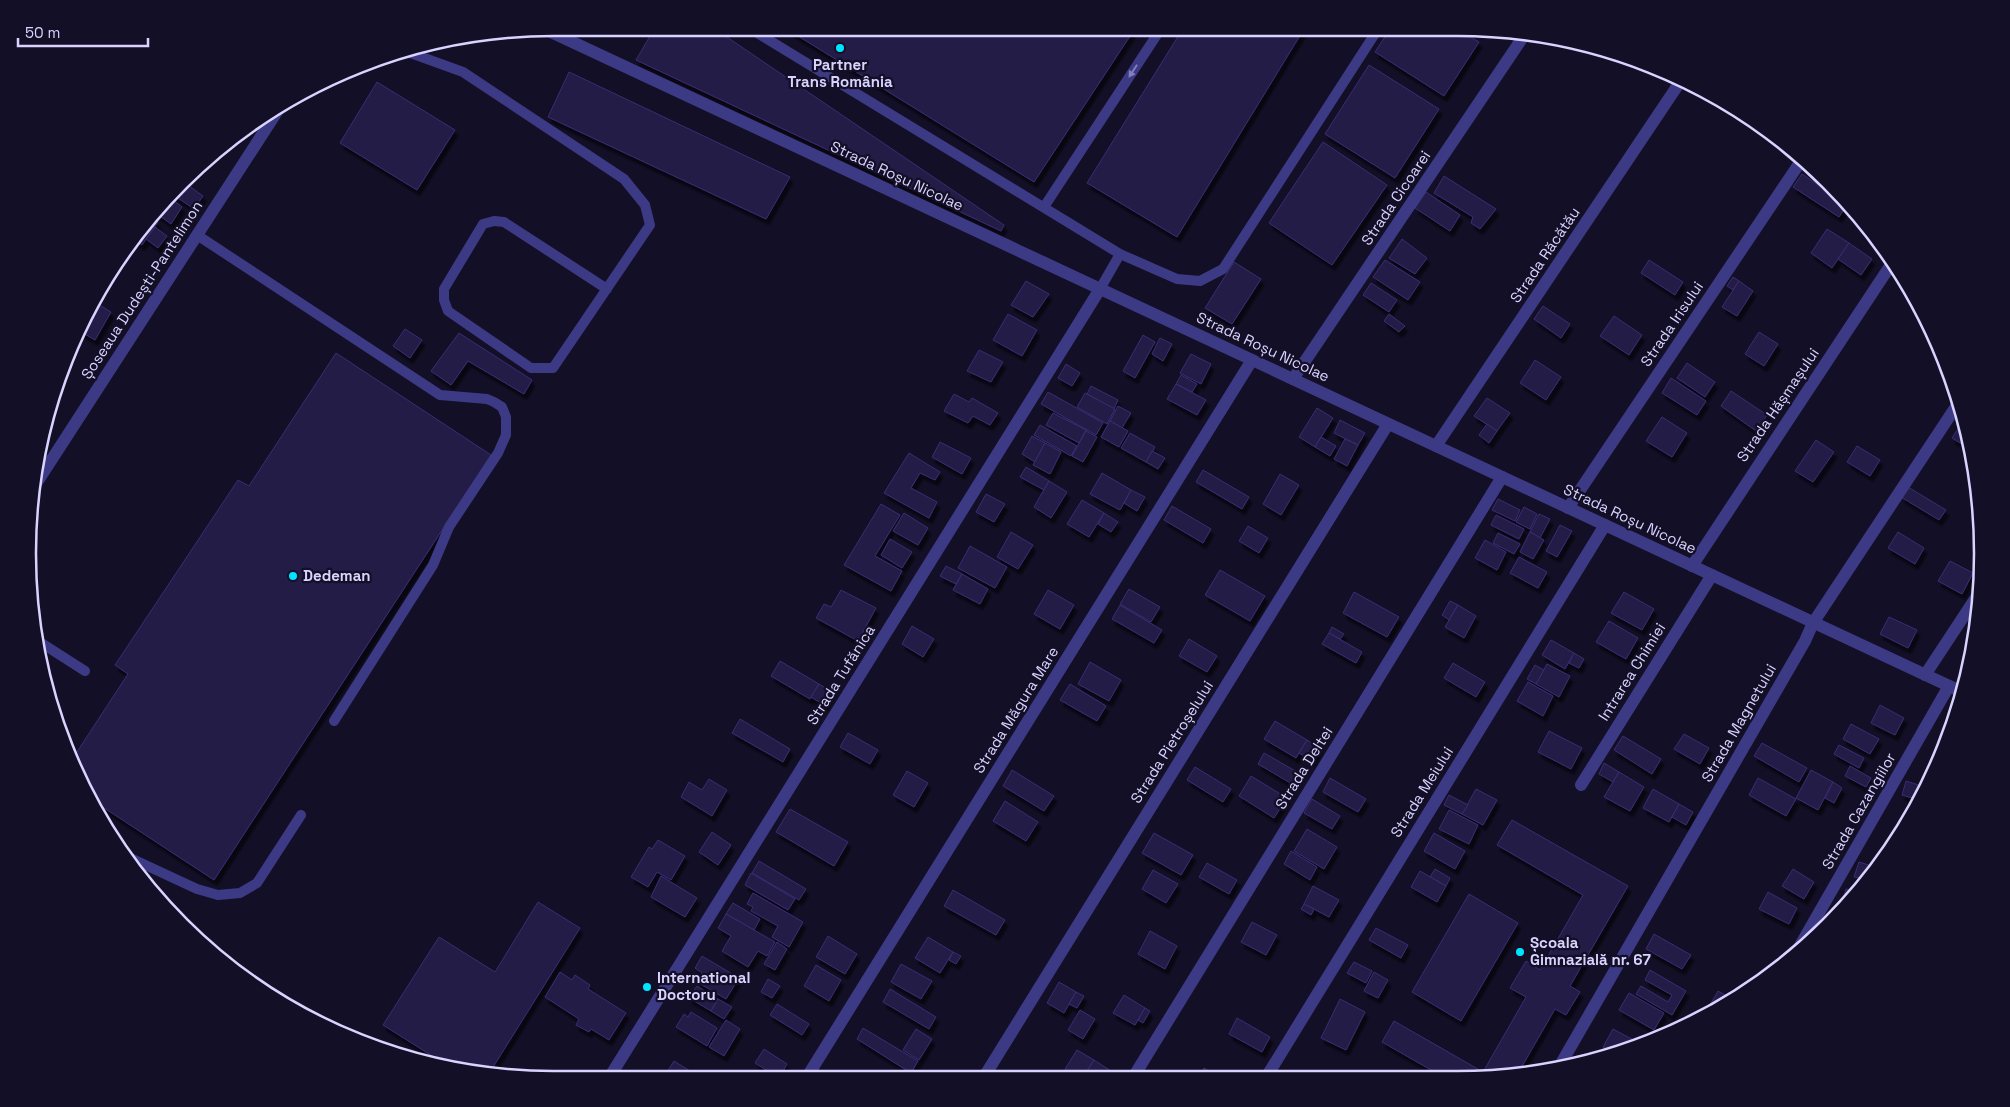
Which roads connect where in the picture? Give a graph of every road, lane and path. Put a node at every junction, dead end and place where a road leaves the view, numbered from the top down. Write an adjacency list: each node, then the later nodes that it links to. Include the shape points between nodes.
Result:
1 (561, 36): 15 (street, Strada Roșu Nicolae)
2 (762, 36): 10 (lane)
3 (1156, 36): 10 (lane, one-way to 10)
4 (1373, 36): 12 (lane, via 1223,269 1200,281 1177,279)
5 (1521, 41): 17 (street, Strada Cicoarei)
6 (416, 55): 14 (lane, via 463,72 624,179 645,205 650,225)
7 (1677, 86): 20 (street, Strada Răcătău)
8 (272, 120): 11 (street, Șoseaua Dudești-Pantelimon)
9 (1798, 165): 23 (street, Strada Irisului)
10 (1044, 208): 12 (lane)
11 (197, 235): 21 (street, Șoseaua Dudești-Pantelimon); 34 (lane, via 440,395 487,399 502,407 506,417 506,435 498,453 449,527 433,565)
12 (1120, 254): 15 (lane)
13 (1888, 268): 25 (street, Strada Hășmașului)
14 (607, 289): 14 (lane, via 553,368 544,370 530,368 448,311 444,300 444,290 483,224 494,221 504,222)
15 (1100, 289): 16 (street, Strada Roșu Nicolae); 40 (street, Strada Tufănica)
16 (1252, 360): 17 (street, Strada Roșu Nicolae); 41 (street, Strada Măgura Mare)
17 (1293, 379): 19 (street, Strada Roșu Nicolae)
18 (1953, 411): 28 (street, Strada Magnetului)
19 (1388, 424): 20 (street, Strada Roșu Nicolae); 42 (street, Strada Pietroșelului)
20 (1436, 446): 22 (street, Strada Roșu Nicolae)
21 (43, 473)
22 (1502, 477): 23 (street, Strada Roșu Nicolae); 43 (street, Strada Deltei)
23 (1568, 508): 24 (street, Strada Roșu Nicolae)
24 (1605, 525): 25 (street, Strada Roșu Nicolae); 44 (street, Strada Meiului)
25 (1692, 566): 26 (street, Strada Roșu Nicolae)
26 (1712, 575): 28 (street, Strada Roșu Nicolae); 35 (street, Intrarea Chimiei)
27 (1971, 606): 31 (street)
28 (1813, 623): 31 (street, Strada Roșu Nicolae); 39 (street, Strada Magnetului)
29 (45, 645): 30 (lane)
30 (85, 671)
31 (1925, 675): 32 (street, Strada Roșu Nicolae)
32 (1949, 686): 33 (street, Strada Roșu Nicolae); 38 (street, Strada Cazangiilor)
33 (1955, 689)
34 (334, 721)
35 (1581, 785)
36 (300, 815): 37 (lane, via 257,883 240,894 218,895 196,889)
37 (138, 862)
38 (1807, 933)
39 (1564, 1059)
40 (614, 1071)
41 (811, 1071)
42 (988, 1071)
43 (1137, 1071)
44 (1270, 1071)

